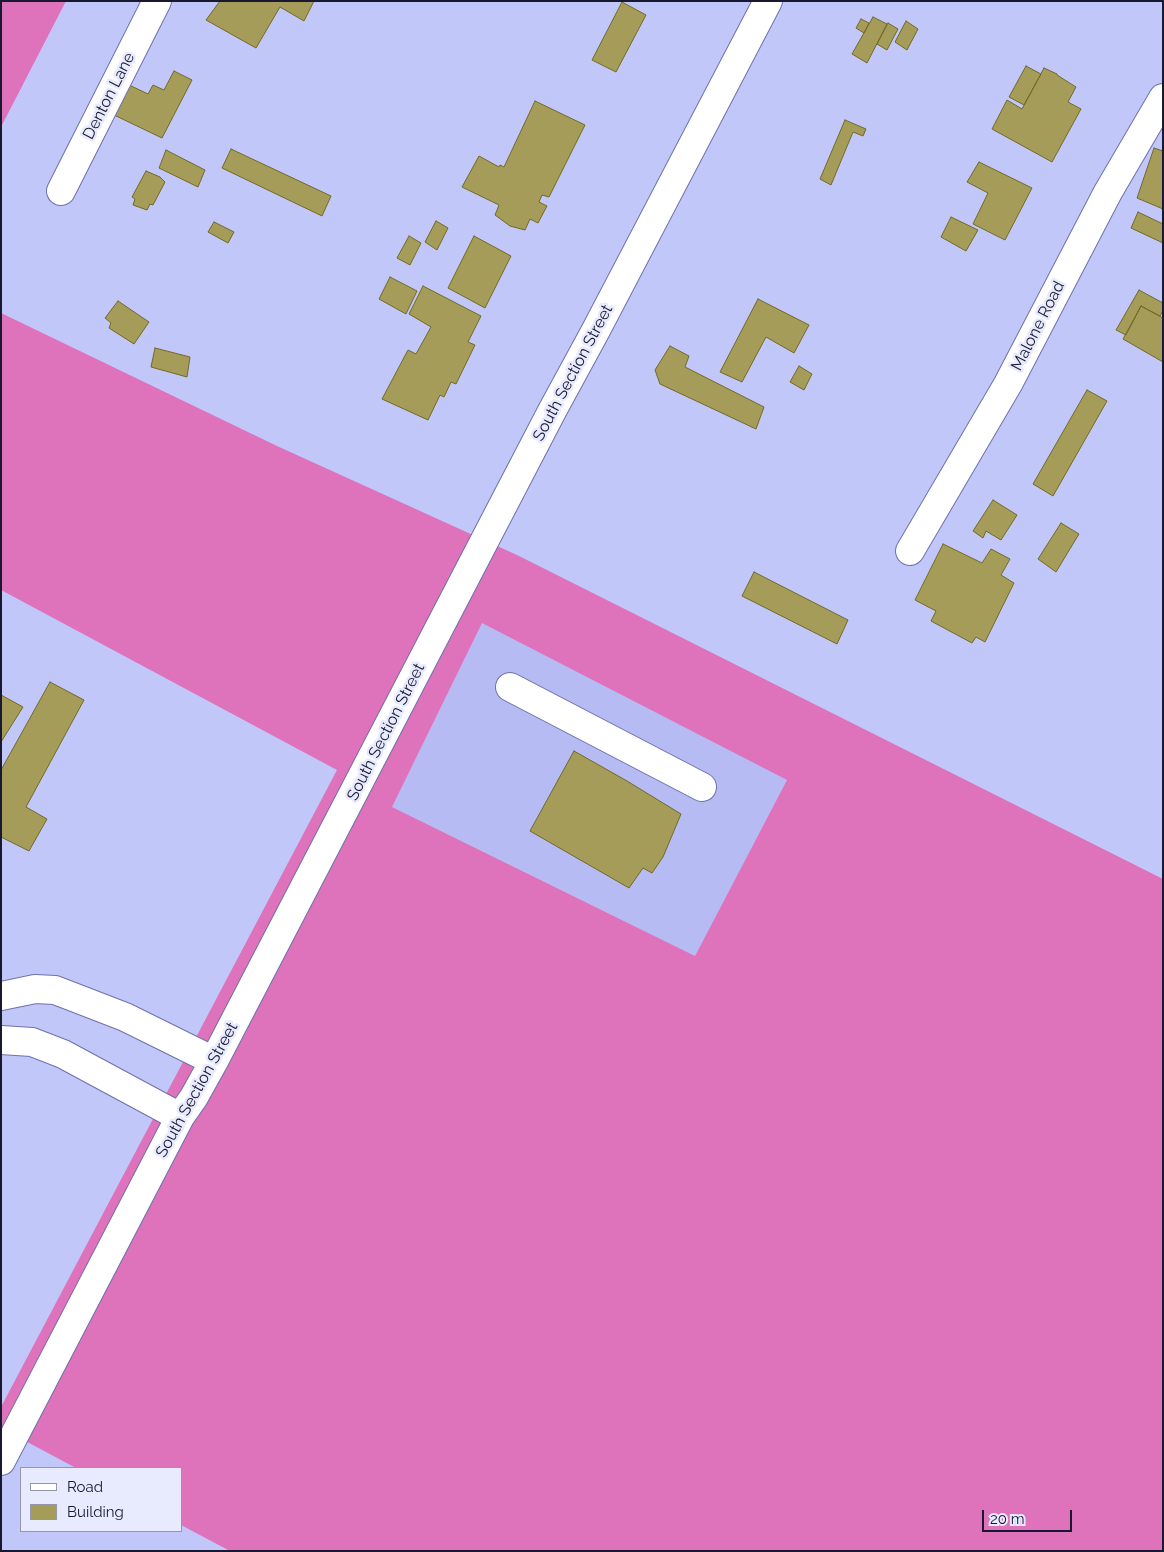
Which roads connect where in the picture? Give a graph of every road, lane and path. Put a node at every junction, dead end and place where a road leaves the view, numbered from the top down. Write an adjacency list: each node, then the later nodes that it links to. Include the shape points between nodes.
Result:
1 (158, 1): 4 (street, Denton Lane)
2 (768, 1): 10 (street, South Section Street)
3 (1163, 98): 5 (street, Malone Road, via 1108,192 1008,384)
4 (61, 191)
5 (910, 551)
6 (510, 687): 7 (street)
7 (702, 787)
8 (1, 996): 10 (street, via 36,989 55,990 125,1016)
9 (1, 1040): 11 (street, via 32,1042 63,1054)
10 (214, 1061): 11 (street, South Section Street)
11 (180, 1118): 12 (street, South Section Street)
12 (1, 1462)

